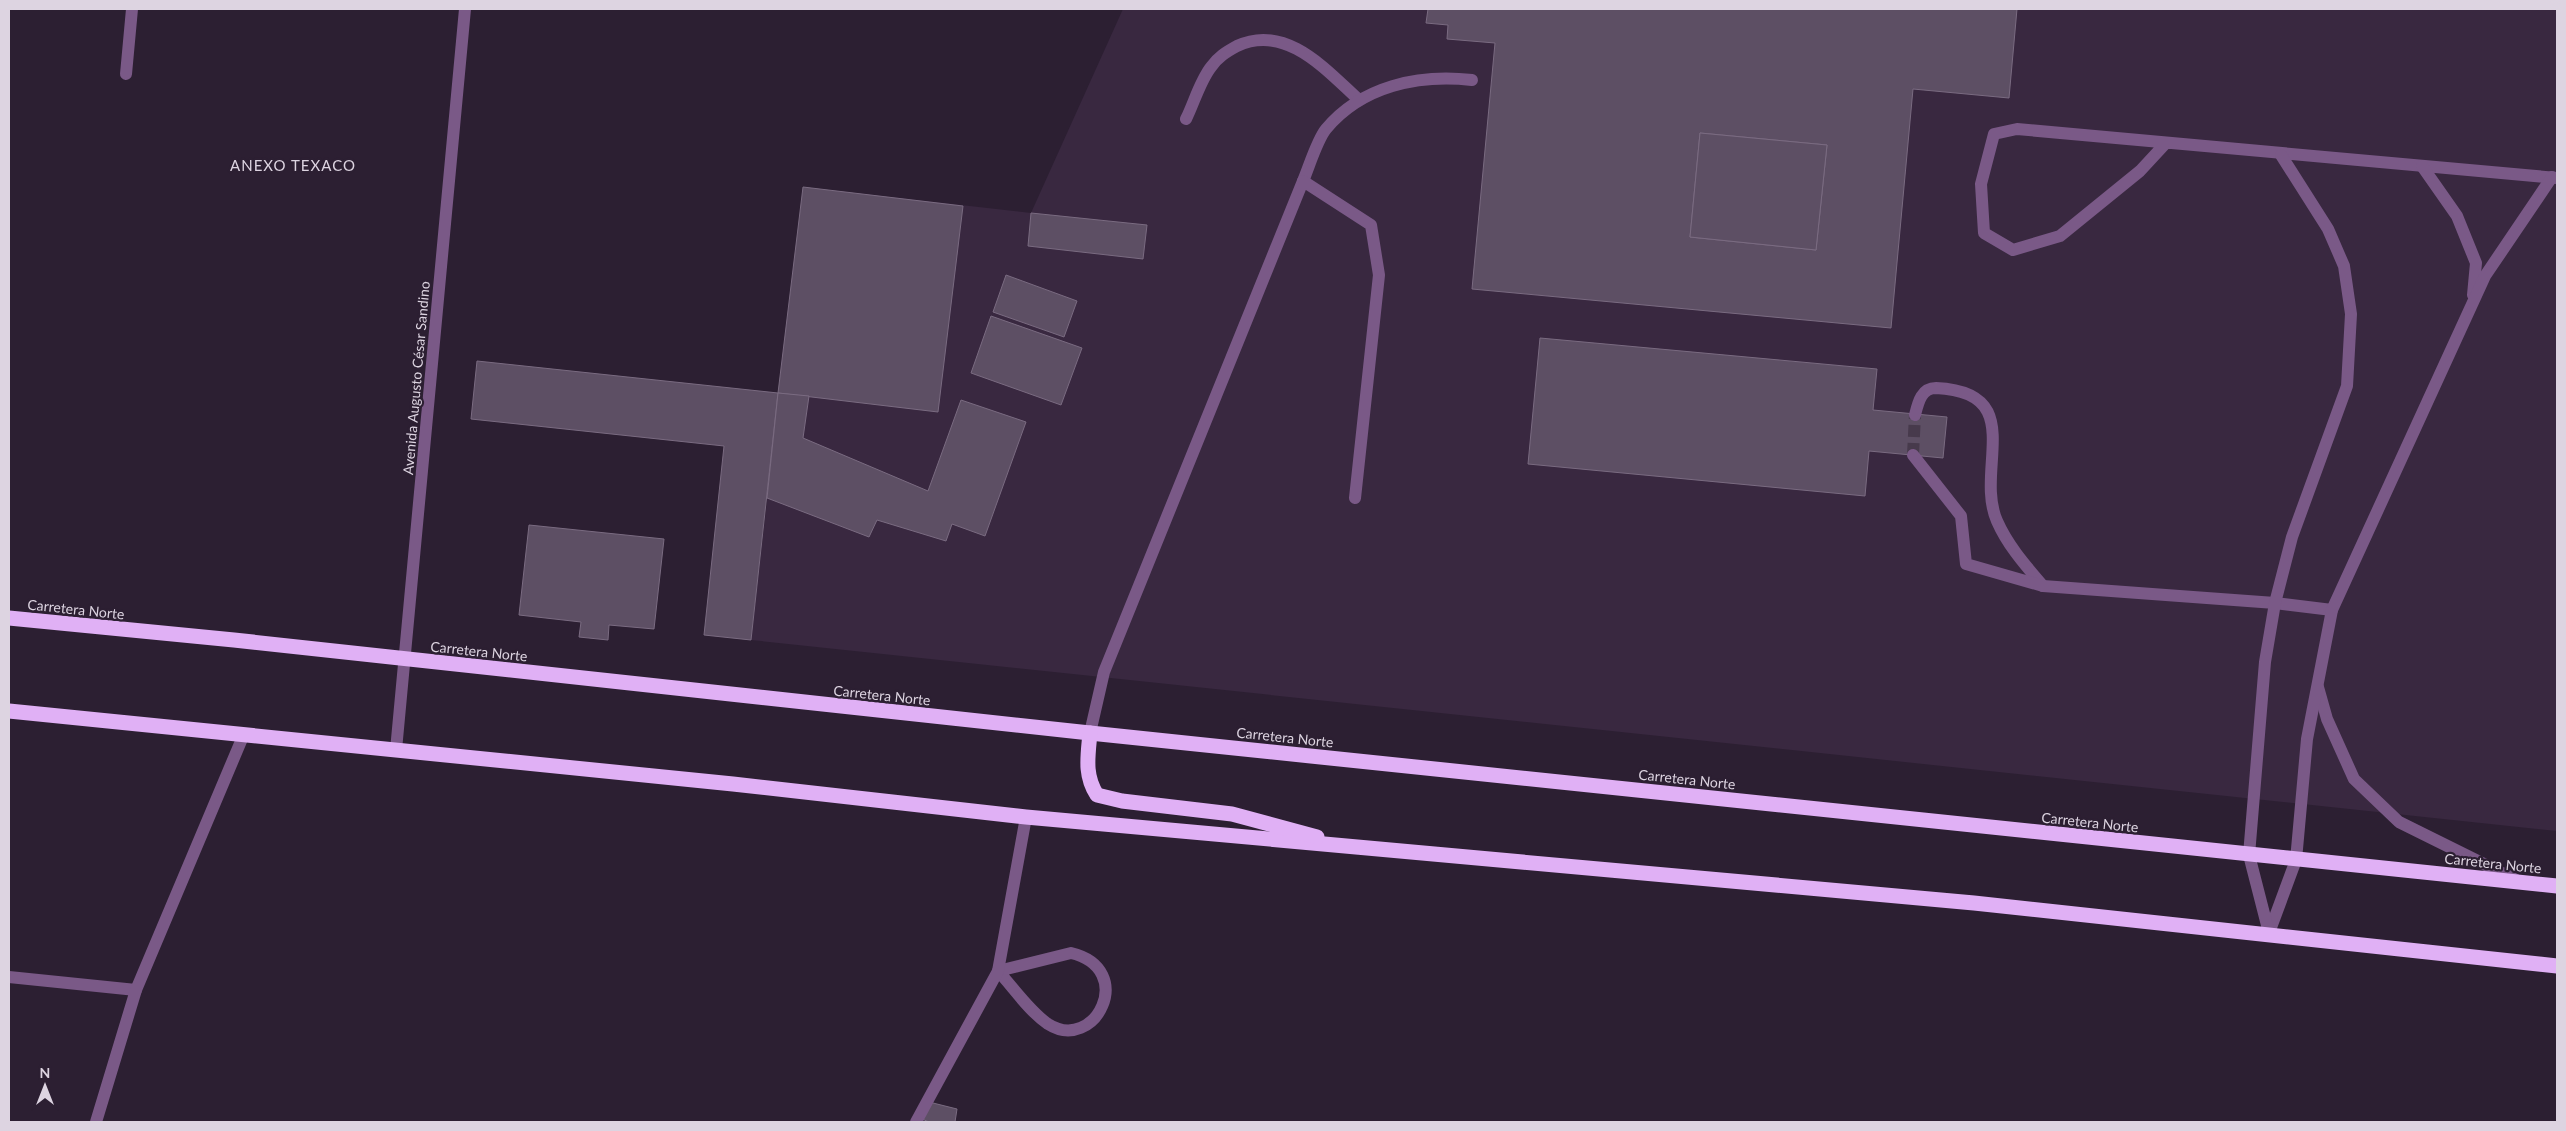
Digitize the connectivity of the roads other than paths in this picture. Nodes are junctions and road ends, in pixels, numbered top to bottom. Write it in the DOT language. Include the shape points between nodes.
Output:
graph roads {
  1 [pos="132,9"];
  2 [pos="465,9"];
  3 [pos="126,74"];
  4 [pos="1472,80"];
  5 [pos="1358,100"];
  6 [pos="1186,119"];
  7 [pos="2165,144"];
  8 [pos="2281,154"];
  9 [pos="2422,166"];
  10 [pos="2555,177"];
  11 [pos="1303,181"];
  12 [pos="2472,305"];
  13 [pos="1914,415"];
  14 [pos="1913,455"];
  15 [pos="1355,498"];
  16 [pos="2043,586"];
  17 [pos="2274,603"];
  18 [pos="2332,610"];
  19 [pos="9,618"];
  20 [pos="405,660"];
  21 [pos="2318,685"];
  22 [pos="9,711"];
  23 [pos="1090,733"];
  24 [pos="244,734"];
  25 [pos="396,750"];
  26 [pos="1026,817"];
  27 [pos="1347,846"];
  28 [pos="2249,855"];
  29 [pos="2296,860"];
  30 [pos="2518,881"];
  31 [pos="2557,886"];
  32 [pos="2269,933"];
  33 [pos="2557,966"];
  34 [pos="998,971"];
  35 [pos="9,977"];
  36 [pos="136,990"];
  37 [pos="96,1122"];
  38 [pos="916,1122"];
  1 -- 3 [label="street"];
  2 -- 20 [label="street, Avenida Augusto César Sandino"];
  4 -- 5 [label="street" via="1444,77 1406,81"];
  5 -- 6 [label="street" via="1318,63 1295,48 1277,41 1259,40 1223,53 1209,68"];
  5 -- 11 [label="street" via="1325,130"];
  7 -- 7 [label="street" via="2017,129 1994,134 1981,184 1984,233 2013,250 2060,236 2140,171"];
  7 -- 8 [label="street"];
  8 -- 9 [label="street"];
  8 -- 17 [label="street" via="2328,229 2344,266 2350,314 2347,386 2292,537"];
  9 -- 10 [label="street"];
  9 -- 12 [label="street" via="2457,216 2476,263"];
  10 -- 12 [label="street" via="2485,276"];
  11 -- 15 [label="street" via="1371,226 1380,276"];
  11 -- 23 [label="street" via="1104,672"];
  12 -- 18 [label="street"];
  13 -- 16 [label="street" via="1920,396 1931,388 1974,396 1984,405 1991,417 1991,494 1996,520 2014,552"];
  14 -- 16 [label="street" via="1961,516 1966,564"];
  16 -- 17 [label="street"];
  17 -- 18 [label="street"];
  17 -- 28 [label="street" via="2265,662"];
  18 -- 21 [label="street"];
  19 -- 20 [label="highway, Carretera Norte"];
  20 -- 23 [label="highway, Carretera Norte"];
  20 -- 25 [label="street, Avenida Augusto César Sandino"];
  21 -- 29 [label="street" via="2307,739"];
  21 -- 30 [label="street" via="2328,719 2354,779 2398,822"];
  22 -- 24 [label="highway"];
  23 -- 27 [label="highway" via="1087,769 1090,784 1097,795 1232,814"];
  23 -- 28 [label="highway, Carretera Norte"];
  24 -- 25 [label="highway"];
  24 -- 36 [label="street"];
  25 -- 26 [label="highway"];
  26 -- 27 [label="highway"];
  26 -- 34 [label="street"];
  27 -- 32 [label="highway"];
  28 -- 29 [label="highway, Carretera Norte"];
  28 -- 32 [label="street"];
  29 -- 30 [label="highway, Carretera Norte"];
  29 -- 32 [label="street"];
  30 -- 31 [label="highway, Carretera Norte"];
  32 -- 33 [label="highway"];
  34 -- 34 [label="street" via="1059,955 1082,956 1100,970 1105,980 1104,1003 1087,1024 1070,1030 1059,1028 1040,1017"];
  34 -- 38 [label="street"];
  35 -- 36 [label="street"];
  36 -- 37 [label="street"];
}
